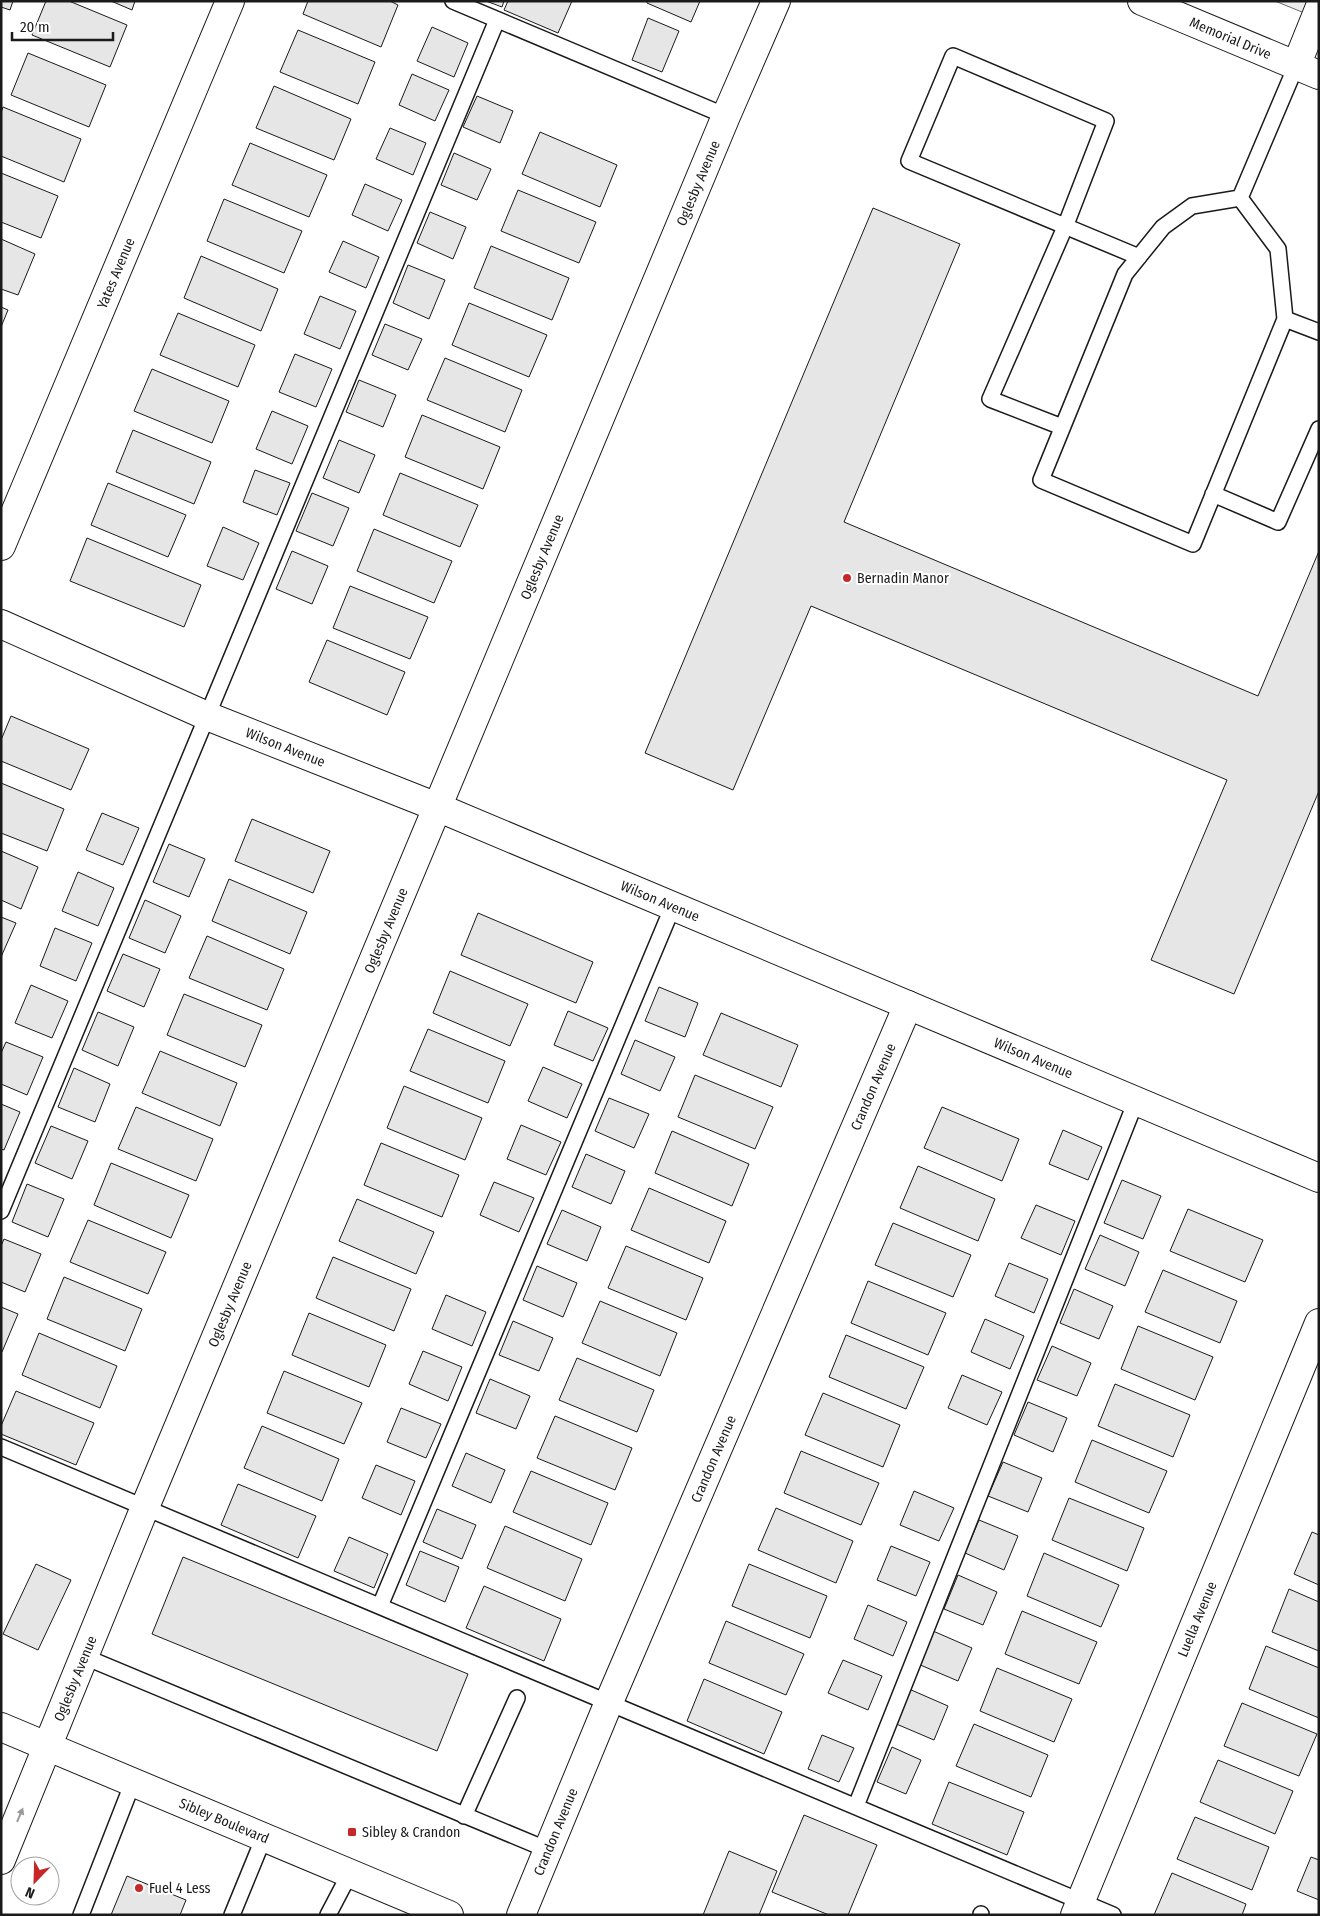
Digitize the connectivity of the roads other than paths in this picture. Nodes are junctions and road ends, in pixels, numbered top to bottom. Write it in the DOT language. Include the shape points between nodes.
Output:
graph roads {
  1 [pos="230,1"];
  2 [pos="452,1"];
  3 [pos="776,1"];
  4 [pos="1142,1"];
  5 [pos="1319,9"];
  6 [pos="497,20"];
  7 [pos="1307,70"];
  8 [pos="726,116"];
  9 [pos="1240,198"];
  10 [pos="1066,226"];
  11 [pos="1139,257"];
  12 [pos="1285,319"];
  13 [pos="1319,332"];
  14 [pos="1062,427"];
  15 [pos="1319,429"];
  16 [pos="1213,494"];
  17 [pos="1,546"];
  18 [pos="1,624"];
  19 [pos="207,716"];
  20 [pos="438,806"];
  21 [pos="673,906"];
  22 [pos="908,1005"];
  23 [pos="1136,1101"];
  24 [pos="1319,1178"];
  25 [pos="1,1211"];
  26 [pos="1319,1323"];
  27 [pos="1,1447"];
  28 [pos="146,1507"];
  29 [pos="380,1606"];
  30 [pos="85,1657"];
  31 [pos="517,1698"];
  32 [pos="609,1702"];
  33 [pos="1,1727"];
  34 [pos="49,1746"];
  35 [pos="133,1782"];
  36 [pos="856,1806"];
  37 [pos="464,1816"];
  38 [pos="264,1837"];
  39 [pos="3,1849"];
  40 [pos="548,1850"];
  41 [pos="350,1873"];
  42 [pos="1078,1908"];
  43 [pos="81,1915"];
  44 [pos="232,1915"];
  45 [pos="328,1915"];
  46 [pos="449,1915"];
  47 [pos="521,1915"];
  48 [pos="1113,1915"];
  1 -- 17 [label="street, Yates Avenue"];
  2 -- 6 [label="lane"];
  3 -- 8 [label="street, Oglesby Avenue"];
  4 -- 7 [label="street, Memorial Drive"];
  5 -- 7 [label="street"];
  6 -- 8 [label="lane"];
  6 -- 19 [label="lane"];
  7 -- 9 [label="lane"];
  8 -- 20 [label="street, Oglesby Avenue"];
  9 -- 11 [label="lane" via="1192,206 1163,227"];
  9 -- 12 [label="lane" via="1278,249"];
  10 -- 10 [label="lane" via="909,161 953,56 1106,121"];
  10 -- 11 [label="lane"];
  10 -- 14 [label="lane" via="990,399"];
  11 -- 14 [label="lane" via="1125,274"];
  12 -- 13 [label="lane"];
  12 -- 16 [label="lane"];
  14 -- 16 [label="lane" via="1040,480 1193,544"];
  15 -- 16 [label="lane" via="1278,522"];
  18 -- 19 [label="street, Wilson Avenue"];
  19 -- 20 [label="street, Wilson Avenue"];
  19 -- 25 [label="lane"];
  20 -- 21 [label="street, Wilson Avenue"];
  20 -- 28 [label="street, Oglesby Avenue"];
  21 -- 22 [label="street, Wilson Avenue"];
  21 -- 29 [label="lane"];
  22 -- 23 [label="street, Wilson Avenue"];
  22 -- 32 [label="street, Crandon Avenue"];
  23 -- 24 [label="street, Wilson Avenue"];
  23 -- 36 [label="lane"];
  26 -- 42 [label="street, Luella Avenue"];
  27 -- 28 [label="lane"];
  28 -- 29 [label="lane"];
  28 -- 30 [label="street, Oglesby Avenue"];
  29 -- 32 [label="lane"];
  30 -- 34 [label="street, Oglesby Avenue"];
  30 -- 37 [label="lane"];
  31 -- 37 [label="lane"];
  32 -- 36 [label="lane"];
  32 -- 40 [label="street, Crandon Avenue"];
  33 -- 34 [label="street, Sibley Boulevard"];
  34 -- 35 [label="street, Sibley Boulevard"];
  39 -- 34 [label="street, Oglesby Avenue, one-way"];
  35 -- 38 [label="street, Sibley Boulevard"];
  35 -- 43 [label="lane"];
  36 -- 42 [label="lane"];
  37 -- 40 [label="lane"];
  38 -- 41 [label="street, Sibley Boulevard"];
  38 -- 44 [label="lane"];
  40 -- 47 [label="street, Crandon Avenue"];
  41 -- 45 [label="lane"];
  41 -- 46 [label="street, Sibley Boulevard"];
  42 -- 48 [label="lane"];
}
